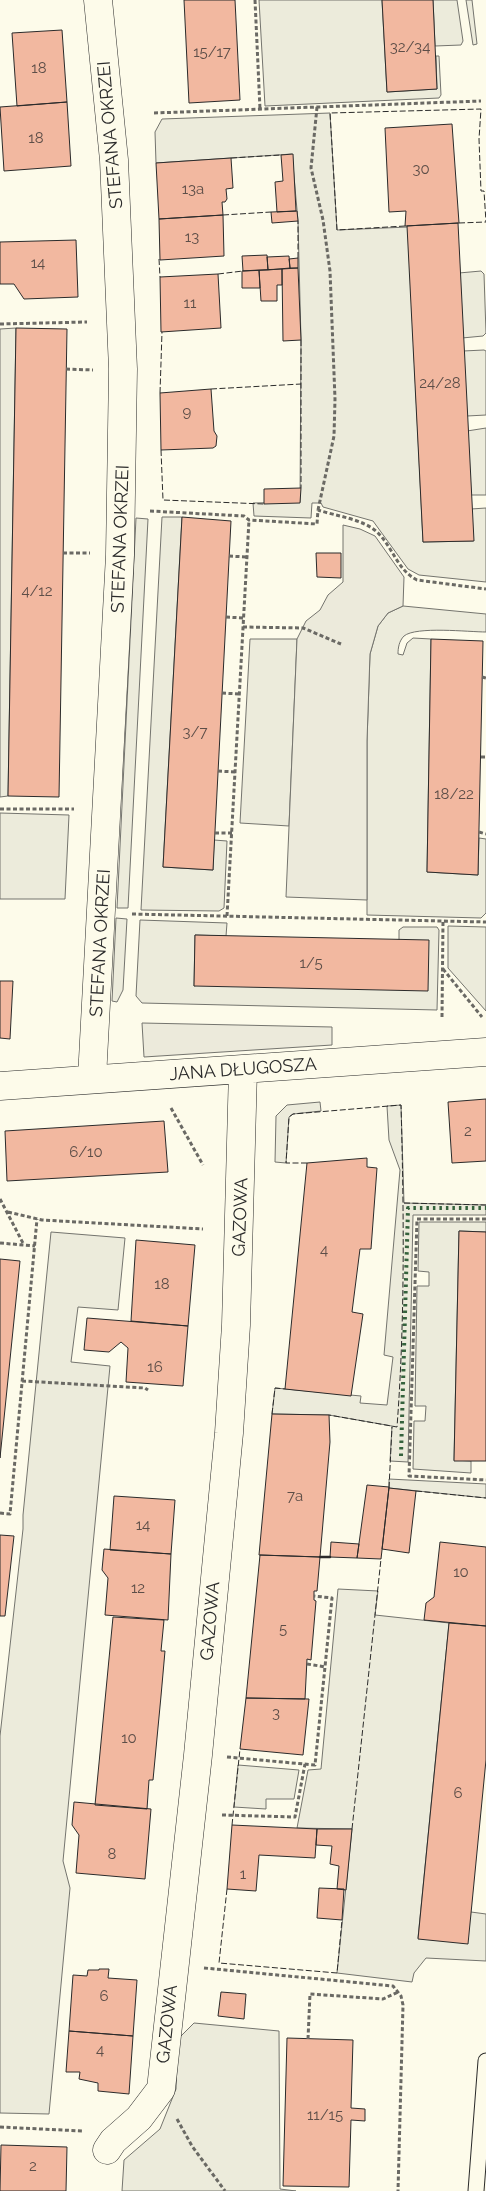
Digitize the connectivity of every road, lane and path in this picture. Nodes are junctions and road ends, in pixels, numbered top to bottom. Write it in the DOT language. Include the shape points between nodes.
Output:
graph roads {
  1 [pos="98,0"];
  2 [pos="254,0"];
  3 [pos="481,101"];
  4 [pos="317,107"];
  5 [pos="260,110"];
  6 [pos="154,113"];
  7 [pos="87,322"];
  8 [pos="0,324"];
  9 [pos="122,509"];
  10 [pos="318,510"];
  11 [pos="249,520"];
  12 [pos="229,556"];
  13 [pos="246,557"];
  14 [pos="486,589"];
  15 [pos="226,617"];
  16 [pos="243,618"];
  17 [pos="243,627"];
  18 [pos="341,644"];
  19 [pos="222,693"];
  20 [pos="239,694"];
  21 [pos="480,757"];
  22 [pos="486,757"];
  23 [pos="218,771"];
  24 [pos="235,772"];
  25 [pos="0,809"];
  26 [pos="74,809"];
  27 [pos="479,832"];
  28 [pos="215,833"];
  29 [pos="232,833"];
  30 [pos="486,834"];
  31 [pos="132,914"];
  32 [pos="227,916"];
  33 [pos="443,921"];
  34 [pos="486,922"];
  35 [pos="442,968"];
  36 [pos="442,1017"];
  37 [pos="482,1017"];
  38 [pos="486,1052"];
  39 [pos="243,1070"];
  40 [pos="92,1078"];
  41 [pos="0,1086"];
  42 [pos="171,1108"];
  43 [pos="203,1165"];
  44 [pos="0,1199"];
  45 [pos="8,1212"];
  46 [pos="37,1219"];
  47 [pos="486,1219"];
  48 [pos="203,1229"];
  49 [pos="0,1243"];
  50 [pos="24,1245"];
  51 [pos="35,1246"];
  52 [pos="22,1381"];
  53 [pos="148,1390"];
  54 [pos="486,1480"];
  55 [pos="0,1513"];
  56 [pos="314,1596"];
  57 [pos="307,1664"];
  58 [pos="326,1667"];
  59 [pos="227,1757"];
  60 [pos="305,1764"];
  61 [pos="222,1815"];
  62 [pos="174,1966"];
  63 [pos="398,1992"];
  64 [pos="308,2039"];
  65 [pos="486,2061"];
  66 [pos="161,2089"];
  67 [pos="0,2127"];
  68 [pos="110,2146"];
  69 [pos="225,2191"];
  70 [pos="398,2191"];
  71 [pos="476,2191"];
  1 -- 9 [label="street, STEFANA OKRZEI" via="114,160 124,369"];
  2 -- 5 [label="path"];
  3 -- 4 [label="path"];
  4 -- 5 [label="path"];
  4 -- 10 [label="path" via="311,168 330,271 335,399 334,436"];
  5 -- 6 [label="path"];
  7 -- 8 [label="path"];
  9 -- 11 [label="path" via="244,516"];
  9 -- 40 [label="street, STEFANA OKRZEI"];
  10 -- 11 [label="path" via="316,524"];
  10 -- 14 [label="path" via="376,531 400,566 417,580"];
  11 -- 13 [label="path"];
  12 -- 13 [label="path"];
  13 -- 16 [label="path"];
  15 -- 16 [label="path"];
  16 -- 17 [label="path"];
  17 -- 18 [label="path" via="302,628"];
  17 -- 20 [label="path"];
  19 -- 20 [label="path"];
  20 -- 24 [label="path"];
  21 -- 22 [label="path"];
  23 -- 24 [label="path"];
  24 -- 29 [label="path"];
  25 -- 26 [label="path"];
  27 -- 30 [label="path"];
  28 -- 29 [label="path"];
  29 -- 32 [label="path"];
  31 -- 32 [label="path"];
  32 -- 33 [label="path"];
  33 -- 34 [label="path"];
  33 -- 35 [label="path"];
  35 -- 36 [label="path"];
  35 -- 37 [label="path"];
  38 -- 39 [label="street, JANA DŁUGOSZA"];
  39 -- 40 [label="street, JANA DŁUGOSZA"];
  39 -- 62 [label="street, GAZOWA" via="236,1325 229,1433"];
  40 -- 41 [label="street, JANA DŁUGOSZA"];
  42 -- 43 [label="path"];
  44 -- 45 [label="path"];
  45 -- 46 [label="path"];
  45 -- 50 [label="path"];
  46 -- 48 [label="path"];
  46 -- 51 [label="path"];
  47 -- 54 [label="path" via="417,1219 410,1476"];
  49 -- 50 [label="path"];
  50 -- 51 [label="path"];
  51 -- 52 [label="path"];
  52 -- 53 [label="path" via="116,1385"];
  52 -- 55 [label="path" via="10,1514"];
  56 -- 58 [label="path" via="332,1598"];
  57 -- 58 [label="path"];
  58 -- 60 [label="path" via="315,1765"];
  59 -- 60 [label="path"];
  60 -- 61 [label="path" via="295,1816"];
  62 -- 63 [label="path" via="393,1986"];
  62 -- 66 [label="street, GAZOWA"];
  63 -- 64 [label="path" via="383,1999 310,1994"];
  63 -- 70 [label="path" via="403,2006"];
  65 -- 71 [label="lane"];
  66 -- 68 [label="street, GAZOWA" via="139,2118"];
  66 -- 69 [label="path" via="192,2146"];
  67 -- 68 [label="path" via="72,2129"];
}
